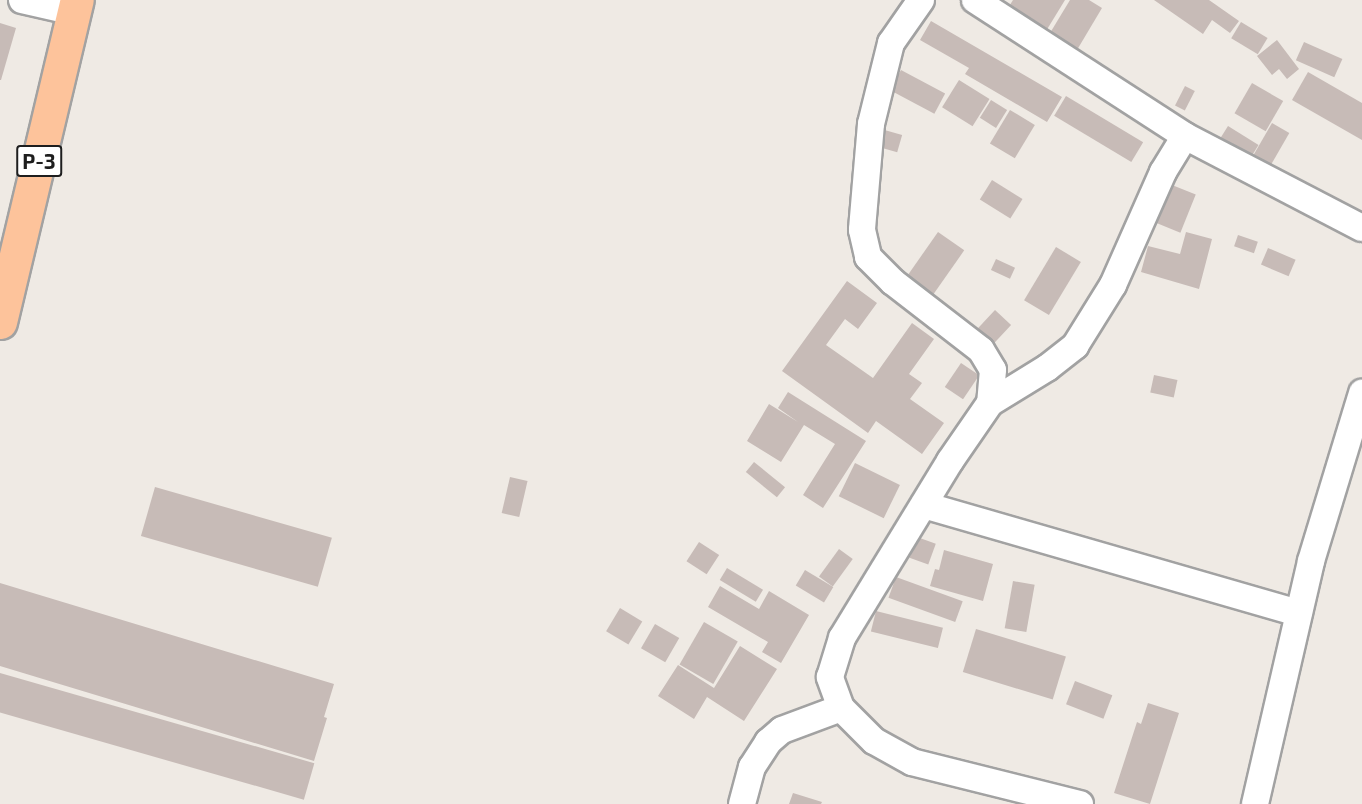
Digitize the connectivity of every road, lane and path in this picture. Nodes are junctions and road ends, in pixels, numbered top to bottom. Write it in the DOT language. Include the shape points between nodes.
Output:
graph roads {
  1 [pos="22,0"];
  2 [pos="921,0"];
  3 [pos="975,0"];
  4 [pos="76,6"];
  5 [pos="1185,136"];
  6 [pos="1362,228"];
  7 [pos="9,251"];
  8 [pos="0,322"];
  9 [pos="1362,393"];
  10 [pos="990,403"];
  11 [pos="924,505"];
  12 [pos="1299,613"];
  13 [pos="842,708"];
  14 [pos="742,804"];
  15 [pos="1080,804"];
  16 [pos="1255,804"];
  1 -- 4 [label="street"];
  2 -- 10 [label="street" via="891,43 871,124 862,230 868,257 893,282 981,350 993,370"];
  3 -- 5 [label="street"];
  4 -- 7 [label="main road, P-3"];
  5 -- 6 [label="street"];
  5 -- 10 [label="street" via="1163,172 1113,285 1075,346 1047,369"];
  7 -- 8 [label="main road, P-3"];
  9 -- 12 [label="street"];
  10 -- 11 [label="street"];
  11 -- 12 [label="street"];
  11 -- 13 [label="street" via="843,638 830,677"];
  12 -- 16 [label="street"];
  13 -- 14 [label="street" via="782,730 768,742 752,767"];
  13 -- 15 [label="street" via="874,741 912,762"];
}
